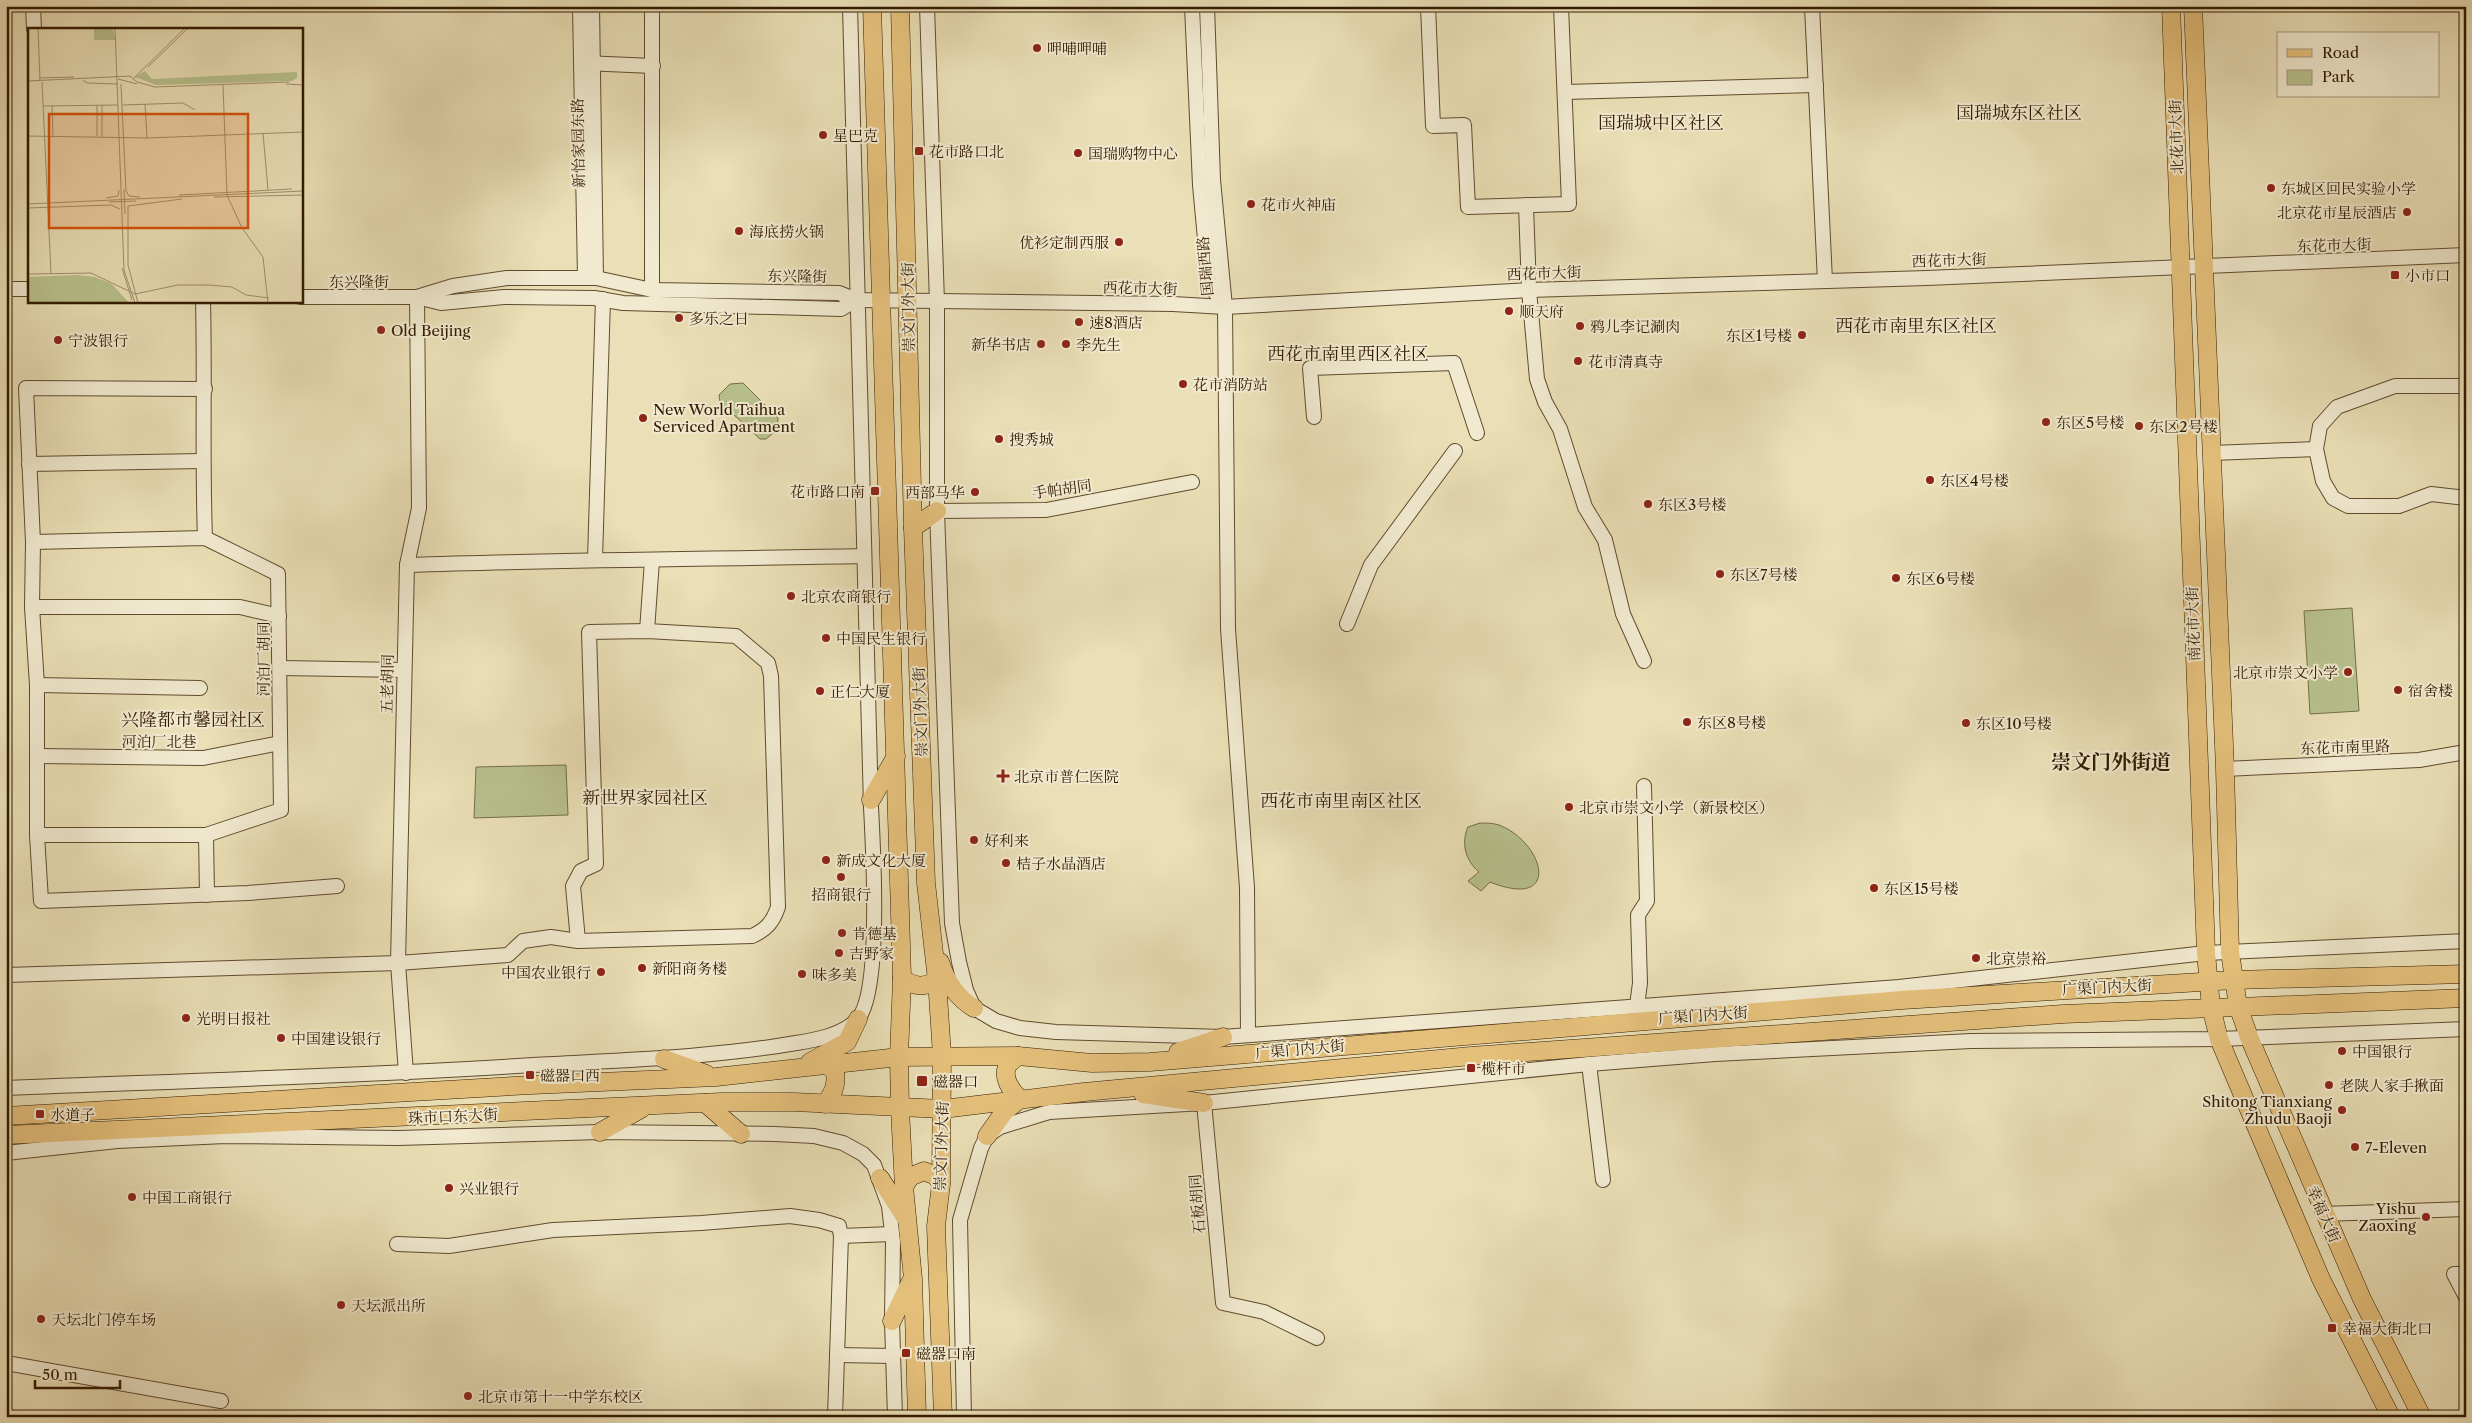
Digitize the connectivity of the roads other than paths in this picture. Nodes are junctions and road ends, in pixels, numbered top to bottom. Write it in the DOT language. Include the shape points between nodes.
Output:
graph roads {
  1 [pos="33,6"];
  2 [pos="580,6"];
  3 [pos="592,6"];
  4 [pos="652,6"];
  5 [pos="850,6"];
  6 [pos="872,6"];
  7 [pos="900,6"];
  8 [pos="927,6"];
  9 [pos="1192,6"];
  10 [pos="1207,6"];
  11 [pos="1428,6"];
  12 [pos="1561,6"];
  13 [pos="1812,6"];
  14 [pos="2171,6"];
  15 [pos="2193,6"];
  16 [pos="34,28"];
  17 [pos="587,63"];
  18 [pos="653,66"];
  19 [pos="1816,85"];
  20 [pos="1565,92"];
  21 [pos="1526,205"];
  22 [pos="2466,256"];
  23 [pos="2181,267"];
  24 [pos="2203,267"];
  25 [pos="590,278"];
  26 [pos="1825,280"];
  27 [pos="6,289"];
  28 [pos="28,289"];
  29 [pos="652,290"];
  30 [pos="1529,290"];
  31 [pos="302,297"];
  32 [pos="417,297"];
  33 [pos="603,300"];
  34 [pos="856,300"];
  35 [pos="882,301"];
  36 [pos="908,301"];
  37 [pos="203,302"];
  38 [pos="937,302"];
  39 [pos="1225,307"];
  40 [pos="2466,386"];
  41 [pos="205,388"];
  42 [pos="1314,417"];
  43 [pos="1477,433"];
  44 [pos="2316,449"];
  45 [pos="1456,451"];
  46 [pos="2212,453"];
  47 [pos="202,461"];
  48 [pos="29,464"];
  49 [pos="1192,482"];
  50 [pos="2466,498"];
  51 [pos="937,511"];
  52 [pos="913,528"];
  53 [pos="205,538"];
  54 [pos="33,542"];
  55 [pos="864,556"];
  56 [pos="595,559"];
  57 [pos="652,560"];
  58 [pos="408,565"];
  59 [pos="32,607"];
  60 [pos="279,616"];
  61 [pos="1347,624"];
  62 [pos="648,631"];
  63 [pos="1644,661"];
  64 [pos="280,668"];
  65 [pos="404,670"];
  66 [pos="37,685"];
  67 [pos="200,688"];
  68 [pos="280,743"];
  69 [pos="2466,752"];
  70 [pos="896,755"];
  71 [pos="38,756"];
  72 [pos="2225,769"];
  73 [pos="1644,786"];
  74 [pos="871,800"];
  75 [pos="206,835"];
  76 [pos="37,836"];
  77 [pos="336,886"];
  78 [pos="207,894"];
  79 [pos="932,938"];
  80 [pos="578,941"];
  81 [pos="2466,941"];
  82 [pos="2230,952"];
  83 [pos="2206,953"];
  84 [pos="398,963"];
  85 [pos="2466,974"];
  86 [pos="6,975"];
  87 [pos="902,978"];
  88 [pos="937,980"];
  89 [pos="2234,980"];
  90 [pos="2208,982"];
  91 [pos="2466,998"];
  92 [pos="1637,1006"];
  93 [pos="2238,1006"];
  94 [pos="2211,1007"];
  95 [pos="974,1008"];
  96 [pos="858,1019"];
  97 [pos="2466,1029"];
  98 [pos="1248,1034"];
  99 [pos="2249,1037"];
  100 [pos="1223,1038"];
  101 [pos="2219,1039"];
  102 [pos="942,1055"];
  103 [pos="1018,1056"];
  104 [pos="899,1057"];
  105 [pos="664,1059"];
  106 [pos="1150,1062"];
  107 [pos="826,1064"];
  108 [pos="1589,1064"];
  109 [pos="800,1067"];
  110 [pos="406,1073"];
  111 [pos="716,1077"];
  112 [pos="6,1088"];
  113 [pos="1116,1090"];
  114 [pos="1020,1099"];
  115 [pos="705,1103"];
  116 [pos="1204,1103"];
  117 [pos="825,1104"];
  118 [pos="644,1107"];
  119 [pos="900,1109"];
  120 [pos="943,1110"];
  121 [pos="6,1116"];
  122 [pos="600,1132"];
  123 [pos="741,1134"];
  124 [pos="6,1135"];
  125 [pos="987,1136"];
  126 [pos="6,1153"];
  127 [pos="880,1178"];
  128 [pos="1603,1180"];
  129 [pos="941,1184"];
  130 [pos="904,1186"];
  131 [pos="2466,1209"];
  132 [pos="2324,1214"];
  133 [pos="908,1220"];
  134 [pos="892,1234"];
  135 [pos="841,1236"];
  136 [pos="397,1244"];
  137 [pos="2466,1274"];
  138 [pos="913,1279"];
  139 [pos="2466,1297"];
  140 [pos="892,1321"];
  141 [pos="1316,1338"];
  142 [pos="836,1355"];
  143 [pos="893,1356"];
  144 [pos="6,1363"];
  145 [pos="221,1401"];
  146 [pos="836,1417"];
  147 [pos="895,1417"];
  148 [pos="917,1417"];
  149 [pos="943,1417"];
  150 [pos="964,1417"];
  151 [pos="2391,1417"];
  152 [pos="2422,1417"];
  1 -- 16 [label="street"];
  2 -- 17 [label="street, 新怡家园东路"];
  3 -- 17 [label="street, 新怡家园东路"];
  4 -- 18 [label="street"];
  5 -- 34 [label="street"];
  6 -- 35 [label="main road, 崇文门外大街"];
  7 -- 36 [label="main road, 崇文门外大街"];
  8 -- 38 [label="street, 崇文门外大街"];
  9 -- 39 [label="street, 国瑞西路" via="1200,185 1209,282"];
  10 -- 39 [label="street, 国瑞西路" via="1213,180"];
  11 -- 21 [label="street" via="1433,126 1464,125 1468,207"];
  12 -- 20 [label="street"];
  13 -- 19 [label="street"];
  14 -- 23 [label="main road, 北花市大街"];
  15 -- 24 [label="main road, 北花市大街"];
  17 -- 18 [label="street"];
  17 -- 25 [label="street, 新怡家园东路"];
  18 -- 29 [label="street"];
  19 -- 20 [label="street"];
  19 -- 26 [label="street"];
  20 -- 21 [label="street" via="1569,204"];
  21 -- 30 [label="street"];
  22 -- 24 [label="street, 东花市大街"];
  23 -- 24 [label="street, 东花市大街"];
  23 -- 26 [label="street, 西花市大街"];
  23 -- 83 [label="main road, 南花市大街"];
  24 -- 46 [label="main road, 南花市大街"];
  25 -- 29 [label="street, 东兴隆街"];
  25 -- 32 [label="street, 东兴隆街" via="507,278 453,286"];
  26 -- 30 [label="street, 西花市大街"];
  27 -- 28 [label="street"];
  29 -- 34 [label="street, 东兴隆街" via="840,293"];
  30 -- 39 [label="street, 西花市大街"];
  30 -- 63 [label="street" via="1537,379 1544,402 1560,429 1586,507 1605,540 1623,614"];
  31 -- 32 [label="street, 东兴隆街"];
  32 -- 33 [label="street, 东兴隆街" via="441,303 504,297"];
  32 -- 58 [label="street, 五老胡同" via="419,508"];
  33 -- 34 [label="street, 东兴隆街" via="841,309"];
  33 -- 56 [label="street"];
  34 -- 35 [label="street, 西花市大街"];
  34 -- 55 [label="street"];
  35 -- 36 [label="street, 西花市大街"];
  35 -- 70 [label="main road, 崇文门外大街"];
  36 -- 38 [label="street, 西花市大街"];
  36 -- 52 [label="main road, 崇文门外大街"];
  37 -- 41 [label="street"];
  38 -- 39 [label="street, 西花市大街"];
  38 -- 51 [label="street, 崇文门外大街"];
  39 -- 98 [label="street" via="1228,628 1247,888"];
  40 -- 44 [label="street" via="2395,386 2337,407 2320,426"];
  41 -- 47 [label="street"];
  41 -- 48 [label="street" via="26,388"];
  42 -- 43 [label="street" via="1310,368 1454,363"];
  44 -- 46 [label="street"];
  44 -- 50 [label="street" via="2323,481 2333,498 2348,506 2399,506 2431,494"];
  45 -- 61 [label="street" via="1371,566"];
  46 -- 72 [label="main road, 南花市大街"];
  47 -- 48 [label="street"];
  47 -- 53 [label="street"];
  48 -- 54 [label="street"];
  49 -- 51 [label="street, 手帕胡同" via="1046,510"];
  51 -- 52 [label="main road"];
  51 -- 95 [label="street, 崇文门外大街" via="952,923 966,990"];
  52 -- 79 [label="main road, 崇文门外大街" via="926,883"];
  53 -- 54 [label="street, 河泊厂胡同"];
  53 -- 60 [label="street, 河泊厂胡同" via="278,574"];
  54 -- 59 [label="street"];
  55 -- 57 [label="street"];
  55 -- 74 [label="street"];
  56 -- 57 [label="street"];
  56 -- 58 [label="street"];
  57 -- 62 [label="street"];
  58 -- 65 [label="street, 五老胡同"];
  59 -- 60 [label="street" via="240,607"];
  59 -- 66 [label="street"];
  60 -- 64 [label="street, 河泊厂胡同"];
  62 -- 80 [label="street" via="589,632 596,864 581,871 573,886"];
  62 -- 80 [label="street" via="736,636 768,663 778,907 764,931 752,936"];
  64 -- 65 [label="street"];
  64 -- 68 [label="street, 河泊厂胡同"];
  65 -- 84 [label="street, 五老胡同"];
  66 -- 67 [label="street"];
  66 -- 71 [label="street"];
  68 -- 71 [label="street, 河泊厂北巷" via="203,758"];
  68 -- 75 [label="street, 河泊厂胡同" via="281,810"];
  69 -- 72 [label="street, 东花市南里路" via="2419,760"];
  70 -- 74 [label="main road"];
  70 -- 87 [label="main road, 崇文门外大街"];
  71 -- 76 [label="street"];
  72 -- 82 [label="main road, 南花市大街"];
  73 -- 92 [label="street" via="1647,901 1638,915 1640,983"];
  74 -- 96 [label="street" via="874,873 871,980 867,1000"];
  75 -- 76 [label="street, 河泊厂胡同"];
  75 -- 78 [label="street"];
  76 -- 78 [label="street" via="41,901"];
  77 -- 78 [label="street"];
  79 -- 88 [label="main road, 崇文门外大街"];
  79 -- 95 [label="main road" via="942,970 954,990"];
  80 -- 84 [label="street" via="550,937 523,941 508,955"];
  81 -- 82 [label="street, 广渠门内大街"];
  82 -- 83 [label="street, 广渠门内大街"];
  82 -- 89 [label="main road, 南花市大街"];
  83 -- 90 [label="main road, 南花市大街"];
  83 -- 92 [label="street, 广渠门内大街" via="1899,987"];
  84 -- 86 [label="street"];
  84 -- 110 [label="street, 五老胡同"];
  85 -- 89 [label="main road, 广渠门内大街"];
  87 -- 88 [label="main road" via="910,984 922,986"];
  87 -- 104 [label="main road, 崇文门外大街"];
  88 -- 102 [label="main road, 崇文门外大街"];
  89 -- 90 [label="main road, 广渠门内大街"];
  89 -- 93 [label="main road, 南花市大街"];
  90 -- 94 [label="main road, 南花市大街"];
  90 -- 106 [label="main road, 广渠门内大街" via="1873,1002"];
  91 -- 93 [label="main road, 广渠门内大街"];
  92 -- 98 [label="street, 广渠门内大街"];
  93 -- 94 [label="main road, 广渠门内大街"];
  93 -- 99 [label="main road, 幸福大街"];
  94 -- 101 [label="main road, 幸福大街"];
  94 -- 113 [label="main road, 广渠门内大街" via="2063,1014 1471,1056"];
  95 -- 100 [label="street, 广渠门内大街" via="996,1021 1020,1028"];
  96 -- 105 [label="street" via="832,1035 796,1043"];
  96 -- 109 [label="main road" via="847,1042"];
  97 -- 99 [label="street"];
  98 -- 100 [label="street, 广渠门内大街"];
  99 -- 101 [label="street"];
  99 -- 132 [label="main road, 幸福大街"];
  100 -- 106 [label="main road"];
  101 -- 108 [label="street" via="1972,1040"];
  101 -- 151 [label="main road, 幸福大街" via="2321,1279"];
  102 -- 103 [label="main road, 广渠门内大街"];
  102 -- 104 [label="main road, 广渠门内大街"];
  102 -- 120 [label="main road, 崇文门外大街"];
  103 -- 106 [label="main road, 广渠门内大街" via="1075,1063"];
  103 -- 114 [label="main road" via="1008,1065 1006,1072 1011,1091"];
  104 -- 107 [label="main road, 珠市口东大街"];
  104 -- 119 [label="main road, 崇文门外大街"];
  105 -- 110 [label="street"];
  105 -- 111 [label="main road"];
  107 -- 109 [label="main road, 珠市口东大街"];
  107 -- 117 [label="main road" via="835,1072 836,1083"];
  108 -- 116 [label="street"];
  108 -- 128 [label="street"];
  109 -- 111 [label="main road, 珠市口东大街"];
  110 -- 112 [label="street"];
  111 -- 121 [label="main road, 珠市口东大街"];
  113 -- 114 [label="main road, 广渠门内大街"];
  113 -- 116 [label="main road"];
  114 -- 120 [label="main road, 广渠门内大街"];
  114 -- 125 [label="main road" via="1004,1112"];
  115 -- 117 [label="main road, 珠市口东大街"];
  115 -- 118 [label="main road, 珠市口东大街"];
  115 -- 123 [label="main road"];
  116 -- 125 [label="street" via="1049,1112 1000,1128"];
  116 -- 141 [label="street, 石板胡同" via="1223,1302 1264,1312"];
  117 -- 119 [label="main road, 珠市口东大街"];
  118 -- 122 [label="main road"];
  118 -- 124 [label="main road, 珠市口东大街"];
  119 -- 120 [label="main road, 广渠门内大街"];
  119 -- 130 [label="main road, 崇文门外大街"];
  120 -- 129 [label="main road, 崇文门外大街"];
  122 -- 123 [label="street, 珠市口东大街"];
  122 -- 126 [label="street, 珠市口东大街" via="398,1138 225,1136 117,1141"];
  123 -- 127 [label="street, 珠市口东大街" via="814,1136 843,1143 863,1154 874,1165"];
  125 -- 150 [label="street" via="960,1220"];
  127 -- 133 [label="main road"];
  127 -- 134 [label="street, 珠市口东大街" via="889,1206"];
  129 -- 130 [label="main road" via="936,1176 924,1171 914,1174"];
  129 -- 149 [label="main road, 崇文门外大街" via="936,1226"];
  130 -- 133 [label="main road, 崇文门外大街"];
  131 -- 132 [label="street"];
  132 -- 152 [label="main road, 幸福大街" via="2362,1299"];
  133 -- 138 [label="main road, 崇文门外大街"];
  134 -- 135 [label="street"];
  134 -- 140 [label="street, 珠市口东大街"];
  135 -- 136 [label="street" via="839,1226 790,1216 552,1230 449,1246"];
  135 -- 142 [label="street"];
  137 -- 139 [label="street" via="2454,1274"];
  138 -- 140 [label="main road"];
  138 -- 148 [label="main road, 崇文门外大街"];
  140 -- 143 [label="street"];
  142 -- 143 [label="street"];
  142 -- 146 [label="street"];
  143 -- 147 [label="street"];
  144 -- 145 [label="street"];
}
